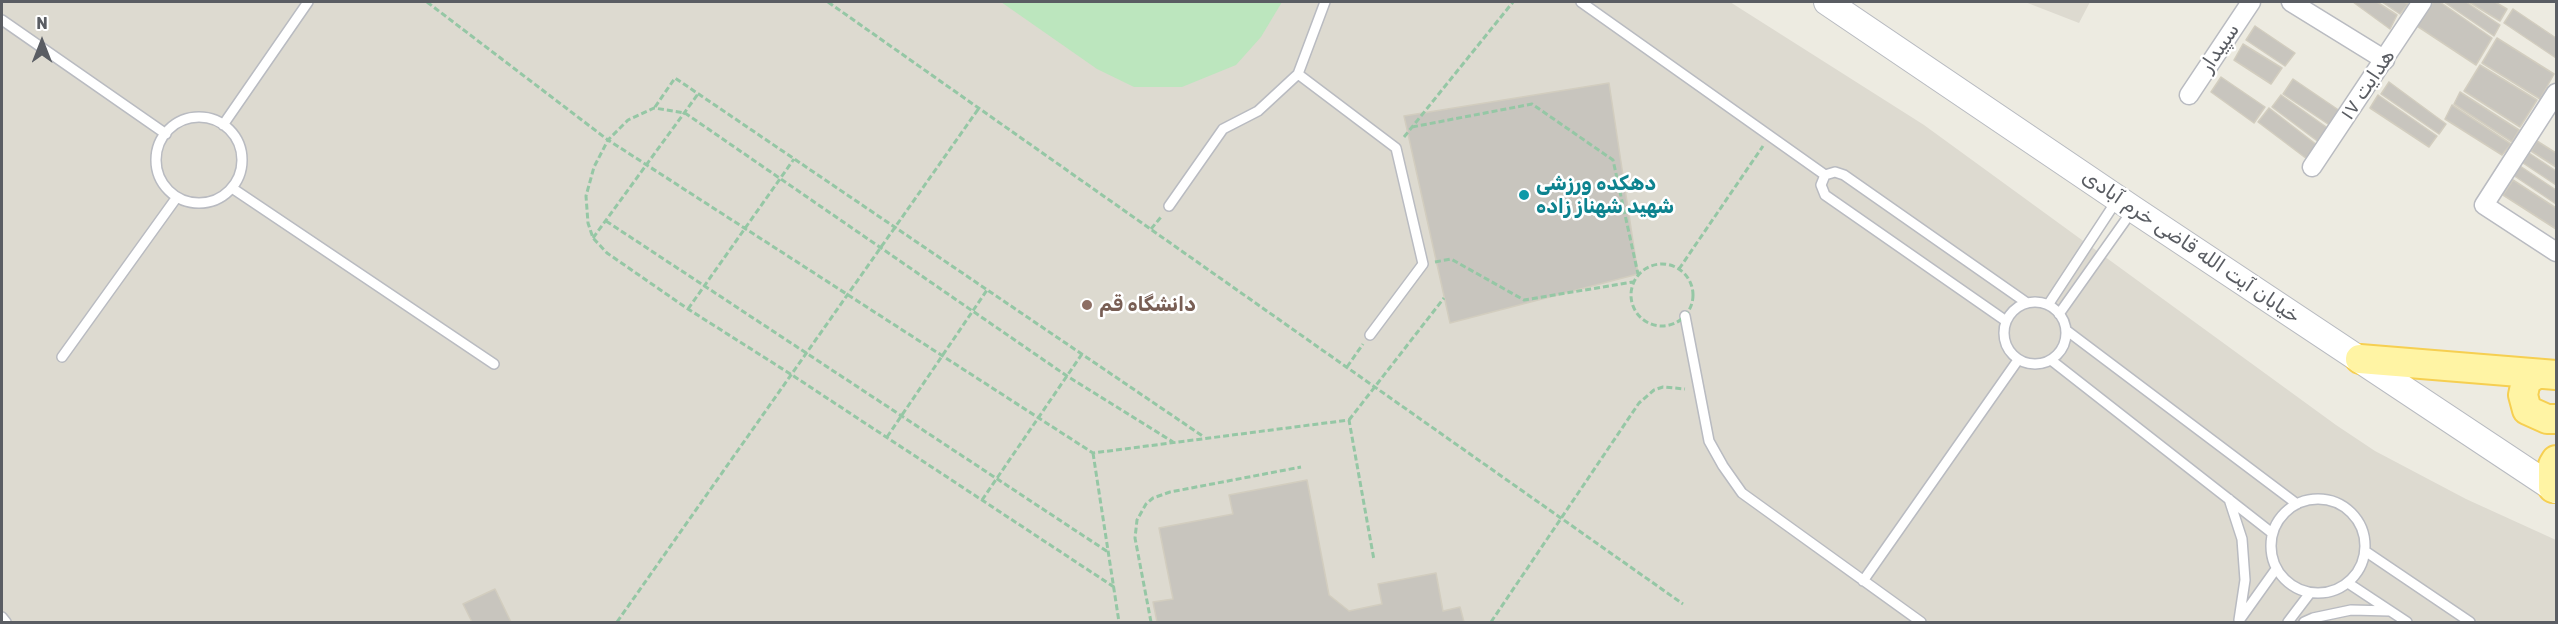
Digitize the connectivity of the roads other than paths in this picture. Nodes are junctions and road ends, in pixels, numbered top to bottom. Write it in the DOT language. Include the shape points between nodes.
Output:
graph roads {
  1 [pos="308,2"];
  2 [pos="1325,2"];
  3 [pos="1581,2"];
  4 [pos="1827,2"];
  5 [pos="2251,2"];
  6 [pos="2290,2"];
  7 [pos="2422,2"];
  8 [pos="2,20"];
  9 [pos="2385,60"];
  10 [pos="1298,74"];
  11 [pos="2556,93"];
  12 [pos="2189,95"];
  13 [pos="223,125"];
  14 [pos="166,134"];
  15 [pos="2312,167"];
  16 [pos="1825,175"];
  17 [pos="232,188"];
  18 [pos="177,197"];
  19 [pos="2126,204"];
  20 [pos="1169,206"];
  21 [pos="2556,252"];
  22 [pos="2027,303"];
  23 [pos="2048,305"];
  24 [pos="2060,314"];
  25 [pos="1685,316"];
  26 [pos="2006,321"];
  27 [pos="2066,330"];
  28 [pos="1370,335"];
  29 [pos="62,357"];
  30 [pos="2360,359"];
  31 [pos="2018,360"];
  32 [pos="2051,360"];
  33 [pos="494,364"];
  34 [pos="2547,375"];
  35 [pos="2556,419"];
  36 [pos="2555,479"];
  37 [pos="2229,499"];
  38 [pos="2296,504"];
  39 [pos="2272,533"];
  40 [pos="2365,551"];
  41 [pos="2276,569"];
  42 [pos="1863,581"];
  43 [pos="2348,583"];
  44 [pos="2310,593"];
  45 [pos="2390,611"];
  46 [pos="2,617"];
  47 [pos="2239,621"];
  48 [pos="6,622"];
  49 [pos="1921,622"];
  50 [pos="2288,622"];
  51 [pos="2304,622"];
  52 [pos="2408,622"];
  53 [pos="2470,622"];
  1 -- 13 [label="lane"];
  2 -- 10 [label="lane"];
  3 -- 16 [label="lane"];
  4 -- 19 [label="main road, خیابان آیت الله قاضی خرم آبادی"];
  5 -- 12 [label="street, سپیدار"];
  6 -- 9 [label="street"];
  7 -- 9 [label="street, هدایت ۱۷"];
  8 -- 14 [label="lane"];
  9 -- 15 [label="street, هدایت ۱۷"];
  10 -- 20 [label="lane" via="1258,111 1223,129"];
  10 -- 28 [label="lane" via="1396,148 1423,264"];
  11 -- 21 [label="street" via="2484,205"];
  13 -- 14 [label="lane" via="193,118 173,126"];
  13 -- 17 [label="lane" via="239,143 242,155 239,178"];
  14 -- 18 [label="lane" via="157,153 158,173"];
  16 -- 22 [label="lane" via="1835,172 1844,176"];
  16 -- 26 [label="lane" via="1821,185 1825,195"];
  17 -- 18 [label="lane" via="212,201 188,202"];
  17 -- 33 [label="lane"];
  18 -- 29 [label="lane"];
  19 -- 23 [label="lane"];
  19 -- 24 [label="lane"];
  19 -- 30 [label="main road, خیابان آیت الله قاضی خرم آبادی"];
  22 -- 23 [label="lane"];
  22 -- 26 [label="lane" via="2014,310"];
  23 -- 24 [label="lane"];
  24 -- 27 [label="lane"];
  25 -- 42 [label="lane" via="1709,441 1723,466 1742,494"];
  26 -- 31 [label="lane" via="2005,343"];
  27 -- 32 [label="lane" via="2063,347"];
  27 -- 38 [label="lane"];
  30 -- 34 [label="main road"];
  30 -- 36 [label="main road, خیابان آیت الله قاضی خرم آبادی"];
  31 -- 32 [label="lane" via="2034,365"];
  31 -- 42 [label="lane"];
  32 -- 37 [label="lane"];
  34 -- 35 [label="main road" via="2526,381 2523,395 2527,410"];
  37 -- 39 [label="lane"];
  37 -- 47 [label="lane" via="2242,539 2244,569"];
  38 -- 39 [label="lane" via="2282,516"];
  38 -- 40 [label="lane" via="2316,500 2336,503 2352,514 2363,531"];
  39 -- 41 [label="lane" via="2271,552"];
  40 -- 43 [label="lane" via="2360,569"];
  40 -- 53 [label="lane"];
  41 -- 44 [label="lane" via="2291,585"];
  41 -- 47 [label="lane"];
  42 -- 49 [label="lane"];
  43 -- 44 [label="lane" via="2330,592"];
  43 -- 45 [label="lane"];
  44 -- 50 [label="lane"];
  45 -- 51 [label="lane" via="2351,610"];
  45 -- 52 [label="lane"];
  46 -- 48 [label="lane"];
}
